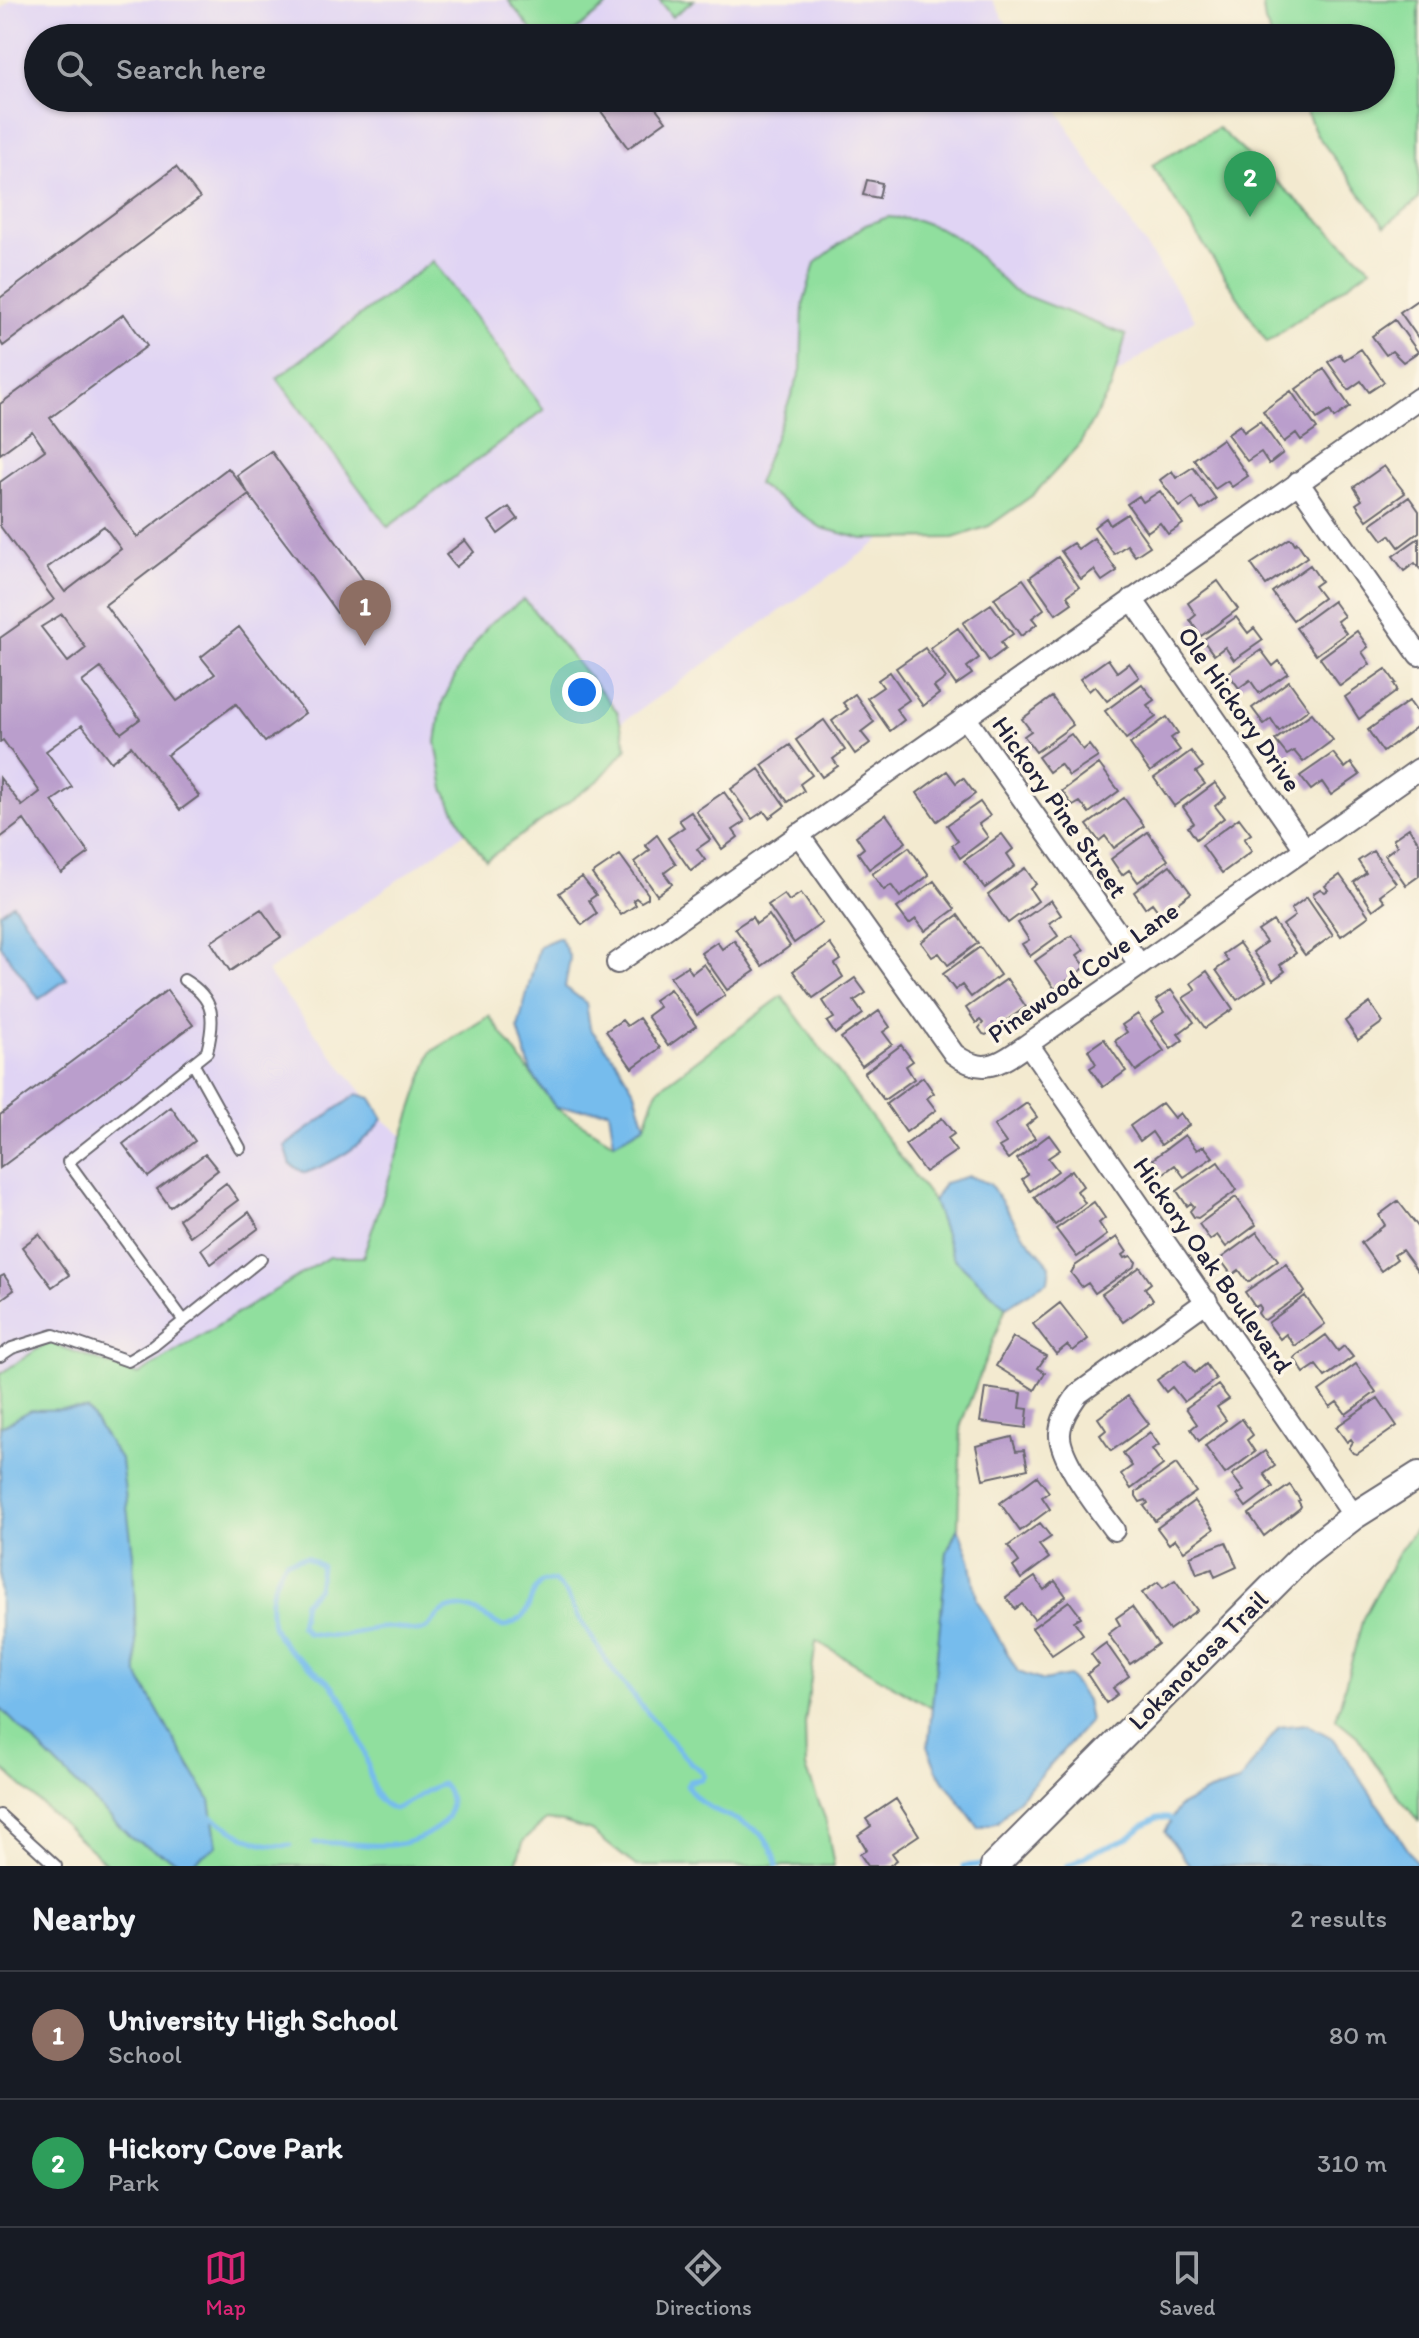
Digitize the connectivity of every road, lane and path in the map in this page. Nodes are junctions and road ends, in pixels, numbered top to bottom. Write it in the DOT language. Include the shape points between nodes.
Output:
graph roads {
  1 [pos="1419,398"];
  2 [pos="1298,482"];
  3 [pos="1132,599"];
  4 [pos="1419,655"];
  5 [pos="965,717"];
  6 [pos="1419,769"];
  7 [pos="798,834"];
  8 [pos="1305,849"];
  9 [pos="617,963"];
  10 [pos="1140,965"];
  11 [pos="184,980"];
  12 [pos="1028,1044"];
  13 [pos="194,1065"];
  14 [pos="240,1148"];
  15 [pos="261,1259"];
  16 [pos="1207,1301"];
  17 [pos="184,1321"];
  18 [pos="0,1356"];
  19 [pos="1419,1475"];
  20 [pos="1354,1516"];
  21 [pos="1114,1530"];
  22 [pos="0,1815"];
  23 [pos="56,1866"];
  24 [pos="994,1866"];
  1 -- 2 [label="street"];
  2 -- 3 [label="street"];
  2 -- 4 [label="street"];
  3 -- 5 [label="street"];
  3 -- 8 [label="street, Ole Hickory Drive"];
  5 -- 7 [label="street"];
  5 -- 10 [label="street, Hickory Pine Street"];
  6 -- 8 [label="street, Pinewood Cove Lane"];
  7 -- 9 [label="street"];
  7 -- 12 [label="street, Pinewood Cove Lane" via="954,1054 977,1067 991,1066"];
  8 -- 10 [label="street, Pinewood Cove Lane"];
  10 -- 12 [label="street, Pinewood Cove Lane"];
  11 -- 13 [label="lane" via="200,990 213,1028 207,1052"];
  12 -- 16 [label="street, Hickory Oak Boulevard"];
  13 -- 14 [label="lane"];
  13 -- 17 [label="lane" via="68,1162"];
  15 -- 17 [label="lane"];
  16 -- 20 [label="street, Hickory Oak Boulevard"];
  16 -- 21 [label="street" via="1078,1394 1064,1414 1059,1436 1069,1463"];
  17 -- 18 [label="lane" via="128,1361 54,1335"];
  19 -- 20 [label="street, Lokanotosa Trail"];
  20 -- 24 [label="street, Lokanotosa Trail" via="1304,1555"];
  22 -- 23 [label="lane"];
}
